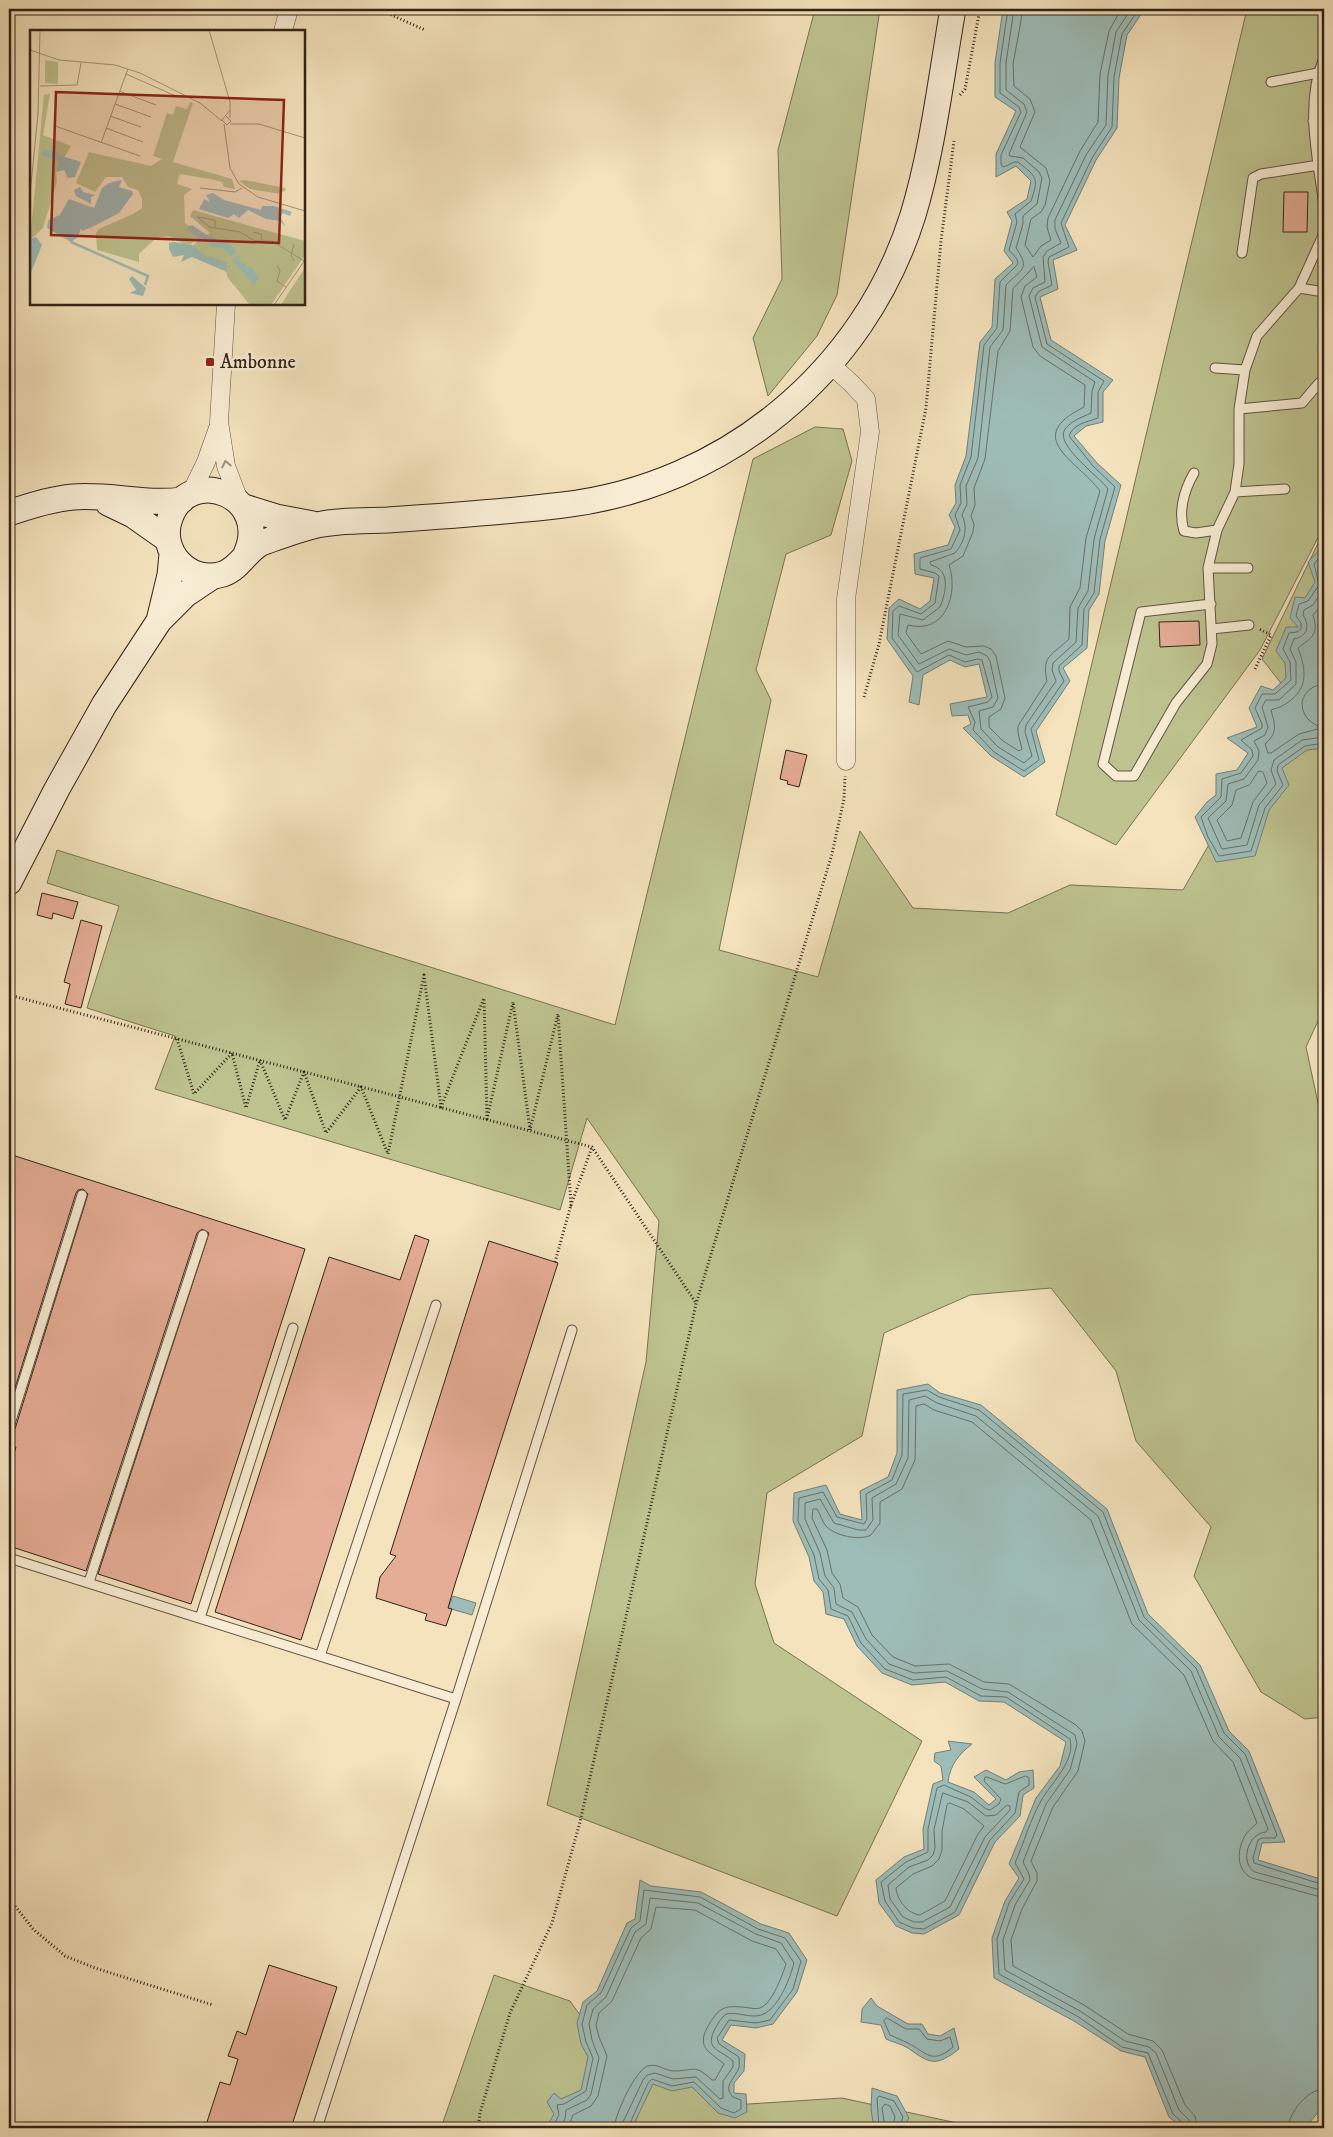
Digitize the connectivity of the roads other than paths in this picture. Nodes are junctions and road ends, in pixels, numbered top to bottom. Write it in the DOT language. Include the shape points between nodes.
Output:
graph roads {
  1 [pos="289,9"];
  2 [pos="952,9"];
  3 [pos="283,30"];
  4 [pos="1324,58"];
  5 [pos="1318,73"];
  6 [pos="1271,82"];
  7 [pos="1324,118"];
  8 [pos="1313,121"];
  9 [pos="1319,165"];
  10 [pos="1324,206"];
  11 [pos="1324,233"];
  12 [pos="1242,253"];
  13 [pos="1299,288"];
  14 [pos="1324,292"];
  15 [pos="226,305"];
  16 [pos="829,364"];
  17 [pos="1215,368"];
  18 [pos="1245,370"];
  19 [pos="1319,383"];
  20 [pos="1239,409"];
  21 [pos="219,422"];
  22 [pos="1194,473"];
  23 [pos="1285,489"];
  24 [pos="1235,492"];
  25 [pos="94,497"];
  26 [pos="186,498"];
  27 [pos="242,506"];
  28 [pos="9,513"];
  29 [pos="316,525"];
  30 [pos="1217,530"];
  31 [pos="170,546"];
  32 [pos="246,554"];
  33 [pos="1208,568"];
  34 [pos="1248,568"];
  35 [pos="213,576"];
  36 [pos="1211,604"];
  37 [pos="159,621"];
  38 [pos="1249,625"];
  39 [pos="1212,629"];
  40 [pos="846,761"];
  41 [pos="9,882"];
  42 [pos="82,1195"];
  43 [pos="203,1235"];
  44 [pos="436,1306"];
  45 [pos="293,1328"];
  46 [pos="572,1330"];
  47 [pos="9,1426"];
  48 [pos="9,1558"];
  49 [pos="89,1582"];
  50 [pos="200,1618"];
  51 [pos="320,1656"];
  52 [pos="456,1699"];
  53 [pos="317,2128"];
  1 -- 3 [label="street"];
  2 -- 16 [label="street" via="931,134 913,215 882,288"];
  4 -- 5 [label="lane"];
  5 -- 6 [label="lane"];
  5 -- 8 [label="lane"];
  7 -- 8 [label="lane"];
  8 -- 9 [label="lane"];
  9 -- 10 [label="lane"];
  9 -- 12 [label="lane" via="1253,178"];
  11 -- 13 [label="lane"];
  13 -- 14 [label="lane"];
  13 -- 18 [label="lane" via="1258,336"];
  15 -- 21 [label="street"];
  16 -- 29 [label="street" via="770,422 685,472 646,488 556,506"];
  16 -- 40 [label="street" via="866,399 870,432 846,599"];
  17 -- 18 [label="lane"];
  18 -- 20 [label="lane"];
  19 -- 20 [label="lane" via="1302,403"];
  20 -- 24 [label="lane" via="1239,464"];
  21 -- 26 [label="street" via="206,462"];
  27 -- 21 [label="street, one-way" via="226,466"];
  22 -- 30 [label="lane" via="1185,488 1181,522 1184,531"];
  23 -- 24 [label="lane"];
  24 -- 30 [label="lane"];
  25 -- 26 [label="street" via="155,502"];
  25 -- 28 [label="street" via="55,500"];
  25 -- 31 [label="street" via="133,515"];
  26 -- 27 [label="street" via="199,492 217,491 226,493"];
  26 -- 31 [label="street" via="171,514 167,530"];
  27 -- 29 [label="street"];
  27 -- 32 [label="street" via="250,521 252,536"];
  29 -- 32 [label="street" via="261,543"];
  30 -- 33 [label="lane"];
  31 -- 35 [label="street" via="185,568"];
  31 -- 37 [label="street" via="170,575"];
  32 -- 35 [label="street" via="232,569"];
  33 -- 34 [label="lane"];
  33 -- 36 [label="lane"];
  35 -- 37 [label="street" via="186,594"];
  36 -- 39 [label="lane"];
  36 -- 39 [label="lane" via="1141,612 1103,764 1116,776 1134,776 1176,703 1207,664"];
  37 -- 41 [label="street" via="104,705 56,789"];
  38 -- 39 [label="lane"];
  42 -- 47 [label="lane"];
  43 -- 49 [label="lane"];
  44 -- 51 [label="lane"];
  45 -- 50 [label="lane"];
  46 -- 52 [label="lane"];
  48 -- 49 [label="lane"];
  49 -- 50 [label="lane"];
  50 -- 51 [label="lane"];
  51 -- 52 [label="lane"];
  52 -- 53 [label="lane"];
}
